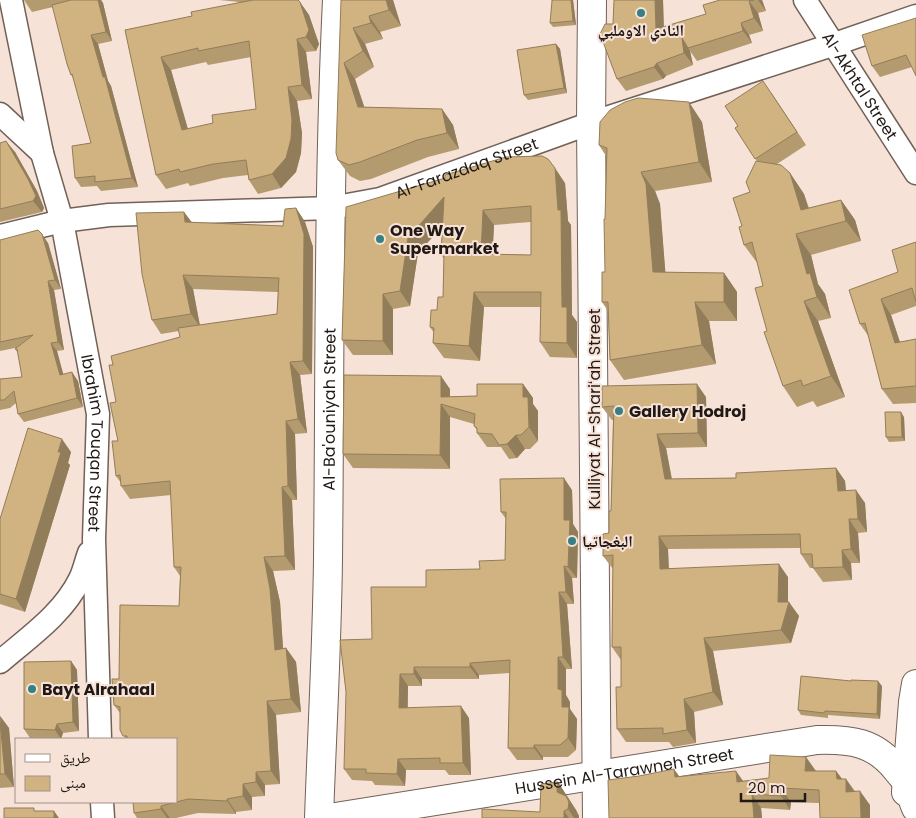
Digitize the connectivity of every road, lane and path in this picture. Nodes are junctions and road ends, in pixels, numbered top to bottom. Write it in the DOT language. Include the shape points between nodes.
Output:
graph roads {
  1 [pos="11,0"];
  2 [pos="337,0"];
  3 [pos="592,0"];
  4 [pos="805,0"];
  5 [pos="916,16"];
  6 [pos="832,45"];
  7 [pos="0,114"];
  8 [pos="591,123"];
  9 [pos="42,153"];
  10 [pos="916,173"];
  11 [pos="331,208"];
  12 [pos="62,221"];
  13 [pos="0,236"];
  14 [pos="94,539"];
  15 [pos="0,662"];
  16 [pos="916,684"];
  17 [pos="100,738"];
  18 [pos="597,775"];
  19 [pos="906,781"];
  20 [pos="102,803"];
  21 [pos="916,808"];
  22 [pos="103,818"];
  23 [pos="319,818"];
  24 [pos="328,818"];
  25 [pos="597,818"];
  26 [pos="904,818"];
  1 -- 9 [label="street, Ibrahim Touqan Street"];
  2 -- 11 [label="street, Al-Ba'ouniyah Street"];
  3 -- 8 [label="street, Kulliyat Al-Shariʻah Street"];
  4 -- 6 [label="street, Al-Akhtal Street"];
  5 -- 6 [label="street, Al-Farazdaq Street"];
  6 -- 8 [label="street, Al-Farazdaq Street"];
  6 -- 10 [label="street, Al-Akhtal Street"];
  7 -- 9 [label="street"];
  8 -- 11 [label="street, Al-Farazdaq Street" via="380,198"];
  8 -- 18 [label="street, Kulliyat Al-Shariʻah Street"];
  9 -- 12 [label="street, Ibrahim Touqan Street"];
  11 -- 12 [label="street, Al-Farazdaq Street" via="109,215"];
  11 -- 23 [label="street, Al-Ba'ouniyah Street" via="328,561"];
  12 -- 13 [label="street, Al-Farazdaq Street"];
  12 -- 14 [label="street, Ibrahim Touqan Street" via="98,414"];
  14 -- 15 [label="street" via="81,578 68,598 52,618"];
  14 -- 17 [label="street, Ibrahim Touqan Street"];
  16 -- 19 [label="street"];
  18 -- 19 [label="street, Hussein Al-Tarawneh Street" via="836,739 851,740 877,750"];
  18 -- 24 [label="street, Hussein Al-Tarawneh Street"];
  18 -- 25 [label="street, Kulliyat Al-Shariʻah Street"];
  19 -- 21 [label="street"];
  19 -- 26 [label="street"];
  20 -- 22 [label="street"];
}
